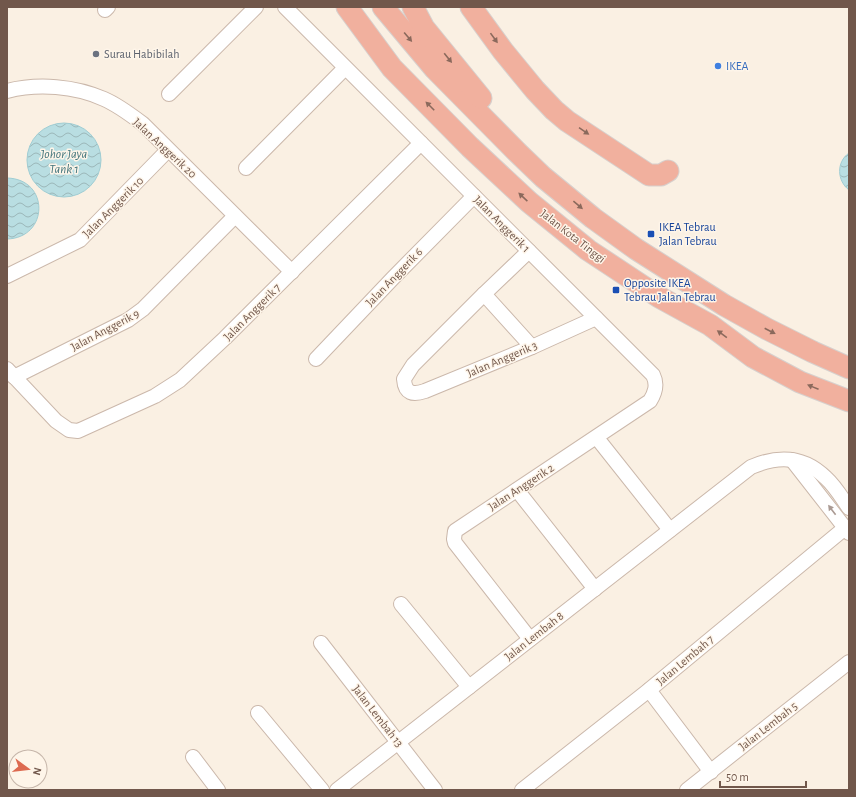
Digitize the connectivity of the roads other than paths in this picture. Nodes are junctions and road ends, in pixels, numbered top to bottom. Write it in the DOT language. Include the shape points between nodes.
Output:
graph roads {
  1 [pos="256,7"];
  2 [pos="285,7"];
  3 [pos="334,7"];
  4 [pos="347,7"];
  5 [pos="384,7"];
  6 [pos="413,7"];
  7 [pos="471,7"];
  8 [pos="346,68"];
  9 [pos="392,68"];
  10 [pos="7,91"];
  11 [pos="169,94"];
  12 [pos="421,143"];
  13 [pos="168,150"];
  14 [pos="517,152"];
  15 [pos="246,168"];
  16 [pos="668,171"];
  17 [pos="474,196"];
  18 [pos="236,216"];
  19 [pos="529,251"];
  20 [pos="292,272"];
  21 [pos="7,276"];
  22 [pos="484,294"];
  23 [pos="596,318"];
  24 [pos="532,347"];
  25 [pos="316,359"];
  26 [pos="849,368"];
  27 [pos="11,373"];
  28 [pos="849,401"];
  29 [pos="597,438"];
  30 [pos="792,460"];
  31 [pos="517,490"];
  32 [pos="849,508"];
  33 [pos="670,530"];
  34 [pos="847,531"];
  35 [pos="595,589"];
  36 [pos="401,604"];
  37 [pos="530,640"];
  38 [pos="321,642"];
  39 [pos="849,662"];
  40 [pos="469,687"];
  41 [pos="649,690"];
  42 [pos="258,713"];
  43 [pos="399,743"];
  44 [pos="192,757"];
  45 [pos="711,772"];
  46 [pos="218,790"];
  47 [pos="322,790"];
  48 [pos="338,790"];
  49 [pos="435,790"];
  50 [pos="522,790"];
  51 [pos="687,790"];
  1 -- 11 [label="street"];
  2 -- 8 [label="street, Jalan Anggerik 1"];
  3 -- 9 [label="highway" via="352,29"];
  4 -- 9 [label="highway, Jalan Kota Tinggi"];
  5 -- 14 [label="highway, one-way" via="435,69"];
  6 -- 14 [label="highway, one-way" via="424,28 498,120"];
  7 -- 16 [label="highway, one-way" via="534,90 567,120 649,175 661,175"];
  8 -- 12 [label="street, Jalan Anggerik 1"];
  8 -- 15 [label="street"];
  28 -- 9 [label="highway, Jalan Kota Tinggi, one-way" via="800,382 753,357 710,325 659,297 588,250 529,202"];
  10 -- 13 [label="street, Jalan Anggerik 20" via="38,86 69,88 105,99 143,124"];
  12 -- 17 [label="street, Jalan Anggerik 1"];
  12 -- 20 [label="street, Jalan Anggerik 7"];
  13 -- 18 [label="street, Jalan Anggerik 20"];
  13 -- 21 [label="street, Jalan Anggerik 10" via="80,240"];
  14 -- 26 [label="highway, one-way" via="593,218 636,249 767,329"];
  17 -- 19 [label="street, Jalan Anggerik 1"];
  17 -- 25 [label="street, Jalan Anggerik 6"];
  18 -- 20 [label="street, Jalan Anggerik 20"];
  18 -- 27 [label="street, Jalan Anggerik 9" via="134,316"];
  19 -- 22 [label="street"];
  19 -- 23 [label="street, Jalan Anggerik 1"];
  20 -- 27 [label="street, Jalan Anggerik 7" via="180,380 154,396 78,431 69,430 56,421"];
  22 -- 24 [label="street"];
  22 -- 24 [label="street, Jalan Anggerik 3" via="413,365 404,379 408,390 412,394 426,391"];
  23 -- 24 [label="street, Jalan Anggerik 3"];
  23 -- 29 [label="street, Jalan Anggerik 1" via="653,376 656,384 650,401"];
  29 -- 31 [label="street, Jalan Anggerik 2"];
  29 -- 33 [label="street"];
  30 -- 32 [label="street, Jalan Lembah 8" via="822,474"];
  30 -- 33 [label="street, Jalan Lembah 8" via="774,459 751,467"];
  34 -- 30 [label="street, one-way"];
  31 -- 35 [label="street"];
  31 -- 37 [label="street, Jalan Anggerik 2" via="458,528 454,535 456,543"];
  33 -- 35 [label="street, Jalan Lembah 8"];
  34 -- 41 [label="street, Jalan Lembah 7"];
  35 -- 37 [label="street, Jalan Lembah 8"];
  36 -- 40 [label="street"];
  37 -- 40 [label="street, Jalan Lembah 8"];
  38 -- 43 [label="street, Jalan Lembah 13"];
  39 -- 45 [label="street, Jalan Lembah 5"];
  40 -- 43 [label="street, Jalan Lembah 8"];
  41 -- 45 [label="street"];
  41 -- 50 [label="street, Jalan Lembah 7"];
  42 -- 47 [label="street"];
  43 -- 48 [label="street, Jalan Lembah 8"];
  43 -- 49 [label="street, Jalan Lembah 13"];
  44 -- 46 [label="street"];
  45 -- 51 [label="street, Jalan Lembah 5"];
}
